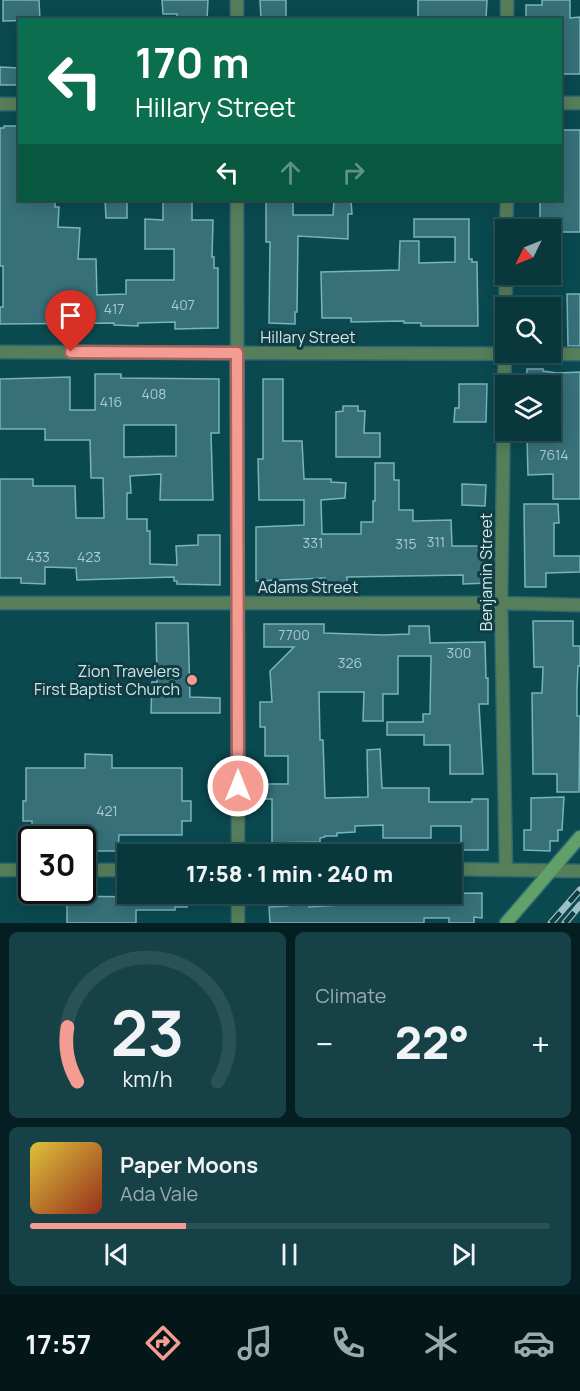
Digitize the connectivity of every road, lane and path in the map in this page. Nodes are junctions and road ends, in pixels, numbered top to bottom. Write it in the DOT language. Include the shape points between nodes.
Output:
graph roads {
  1 [pos="237,0"];
  2 [pos="507,0"];
  3 [pos="237,18"];
  4 [pos="507,18"];
  5 [pos="562,103"];
  6 [pos="580,103"];
  7 [pos="0,104"];
  8 [pos="18,104"];
  9 [pos="237,201"];
  10 [pos="507,201"];
  11 [pos="506,219"];
  12 [pos="0,352"];
  13 [pos="237,353"];
  14 [pos="495,354"];
  15 [pos="561,354"];
  16 [pos="580,354"];
  17 [pos="505,363"];
  18 [pos="0,603"];
  19 [pos="237,603"];
  20 [pos="501,603"];
  21 [pos="580,605"];
  22 [pos="580,837"];
  23 [pos="238,844"];
  24 [pos="580,864"];
  25 [pos="506,869"];
  26 [pos="0,870"];
  27 [pos="18,870"];
  28 [pos="96,870"];
  29 [pos="117,870"];
  30 [pos="462,870"];
  31 [pos="552,870"];
  32 [pos="580,871"];
  33 [pos="238,904"];
  34 [pos="237,923"];
  35 [pos="506,923"];
  1 -- 3 [label="street"];
  2 -- 4 [label="street"];
  5 -- 6 [label="street"];
  7 -- 8 [label="street"];
  9 -- 13 [label="street"];
  10 -- 11 [label="street"];
  12 -- 13 [label="street, Hillary Street"];
  13 -- 14 [label="street, Hillary Street"];
  13 -- 19 [label="street"];
  15 -- 16 [label="street, Hillary Street"];
  17 -- 20 [label="street, Benjamin Street"];
  18 -- 19 [label="street, Adams Street"];
  19 -- 20 [label="street, Adams Street"];
  19 -- 23 [label="street"];
  20 -- 21 [label="street, Adams Street"];
  20 -- 25 [label="street, Benjamin Street"];
  22 -- 31 [label="street"];
  24 -- 31 [label="street"];
  25 -- 30 [label="street"];
  25 -- 31 [label="street"];
  26 -- 27 [label="street"];
  28 -- 29 [label="street"];
  31 -- 32 [label="street"];
  31 -- 35 [label="street"];
  33 -- 34 [label="street"];
}
